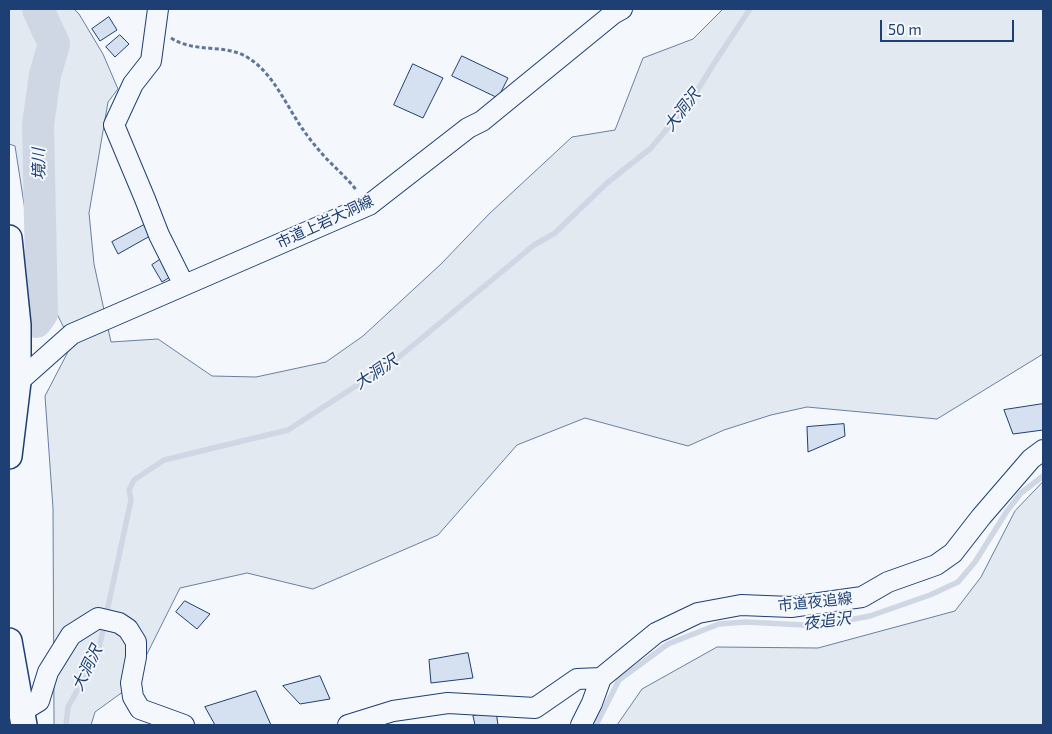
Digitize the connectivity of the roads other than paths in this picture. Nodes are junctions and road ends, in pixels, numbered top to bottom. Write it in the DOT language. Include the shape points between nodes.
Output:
graph roads {
  1 [pos="158,11"];
  2 [pos="616,11"];
  3 [pos="9,238"];
  4 [pos="184,285"];
  5 [pos="13,384"];
  6 [pos="1043,450"];
  7 [pos="9,456"];
  8 [pos="9,641"];
  9 [pos="601,678"];
  10 [pos="22,718"];
  11 [pos="184,725"];
  12 [pos="348,725"];
  13 [pos="581,725"];
  1 -- 4 [label="street" via="151,61 133,84 114,125 159,235"];
  2 -- 4 [label="street, 市道上岩大洞線" via="482,121 468,128 369,205"];
  3 -- 5 [label="main road" via="18,325"];
  4 -- 5 [label="street, 市道上岩大洞線" via="72,334"];
  5 -- 7 [label="main road"];
  6 -- 9 [label="street, 市道夜追線" via="1031,459 953,553 936,565 888,582 862,597 791,606 741,606 698,613 656,633"];
  8 -- 10 [label="main road"];
  9 -- 12 [label="street" via="576,679 535,708 448,703 393,711"];
  9 -- 13 [label="street"];
  10 -- 11 [label="street" via="39,701 48,672 71,635 98,618 119,623 128,629 136,642 130,683 140,709"];
}
